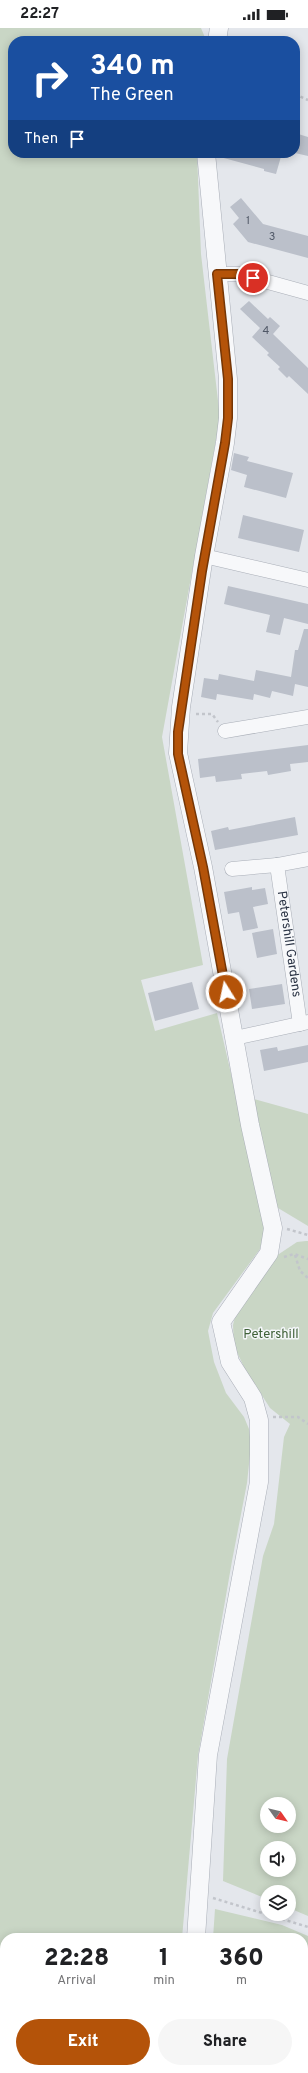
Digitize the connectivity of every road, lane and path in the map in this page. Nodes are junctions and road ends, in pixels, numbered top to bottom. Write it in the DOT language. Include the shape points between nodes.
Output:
graph roads {
  1 [pos="206,158"];
  2 [pos="217,274"];
  3 [pos="308,292"];
  4 [pos="204,556"];
  5 [pos="308,580"];
  6 [pos="180,713"];
  7 [pos="308,717"];
  8 [pos="225,731"];
  9 [pos="308,859"];
  10 [pos="277,865"];
  11 [pos="232,869"];
  12 [pos="304,1023"];
  13 [pos="235,1038"];
  14 [pos="273,1228"];
  15 [pos="308,1234"];
  16 [pos="269,1253"];
  17 [pos="294,1254"];
  18 [pos="308,1259"];
  19 [pos="308,1278"];
  20 [pos="278,1416"];
  21 [pos="308,1424"];
  22 [pos="199,1894"];
  23 [pos="308,1928"];
  24 [pos="196,1933"];
  1 -- 2 [label="street"];
  2 -- 3 [label="street" via="239,274"];
  2 -- 4 [label="street" via="228,379 228,418"];
  4 -- 5 [label="street"];
  4 -- 6 [label="street"];
  6 -- 8 [label="path" via="212,714"];
  6 -- 13 [label="street" via="178,754 203,867"];
  7 -- 8 [label="street"];
  9 -- 10 [label="street"];
  10 -- 11 [label="street"];
  10 -- 12 [label="street, Petershill Gardens"];
  12 -- 13 [label="street"];
  13 -- 14 [label="street" via="250,1125"];
  14 -- 15 [label="path" via="291,1229"];
  14 -- 16 [label="street"];
  16 -- 17 [label="path" via="281,1258"];
  16 -- 22 [label="street" via="221,1322 230,1362 253,1398 259,1420 259,1482 208,1755"];
  17 -- 18 [label="path"];
  17 -- 19 [label="path" via="300,1271"];
  20 -- 21 [label="path" via="298,1417"];
  22 -- 23 [label="path"];
  22 -- 24 [label="street"];
}
